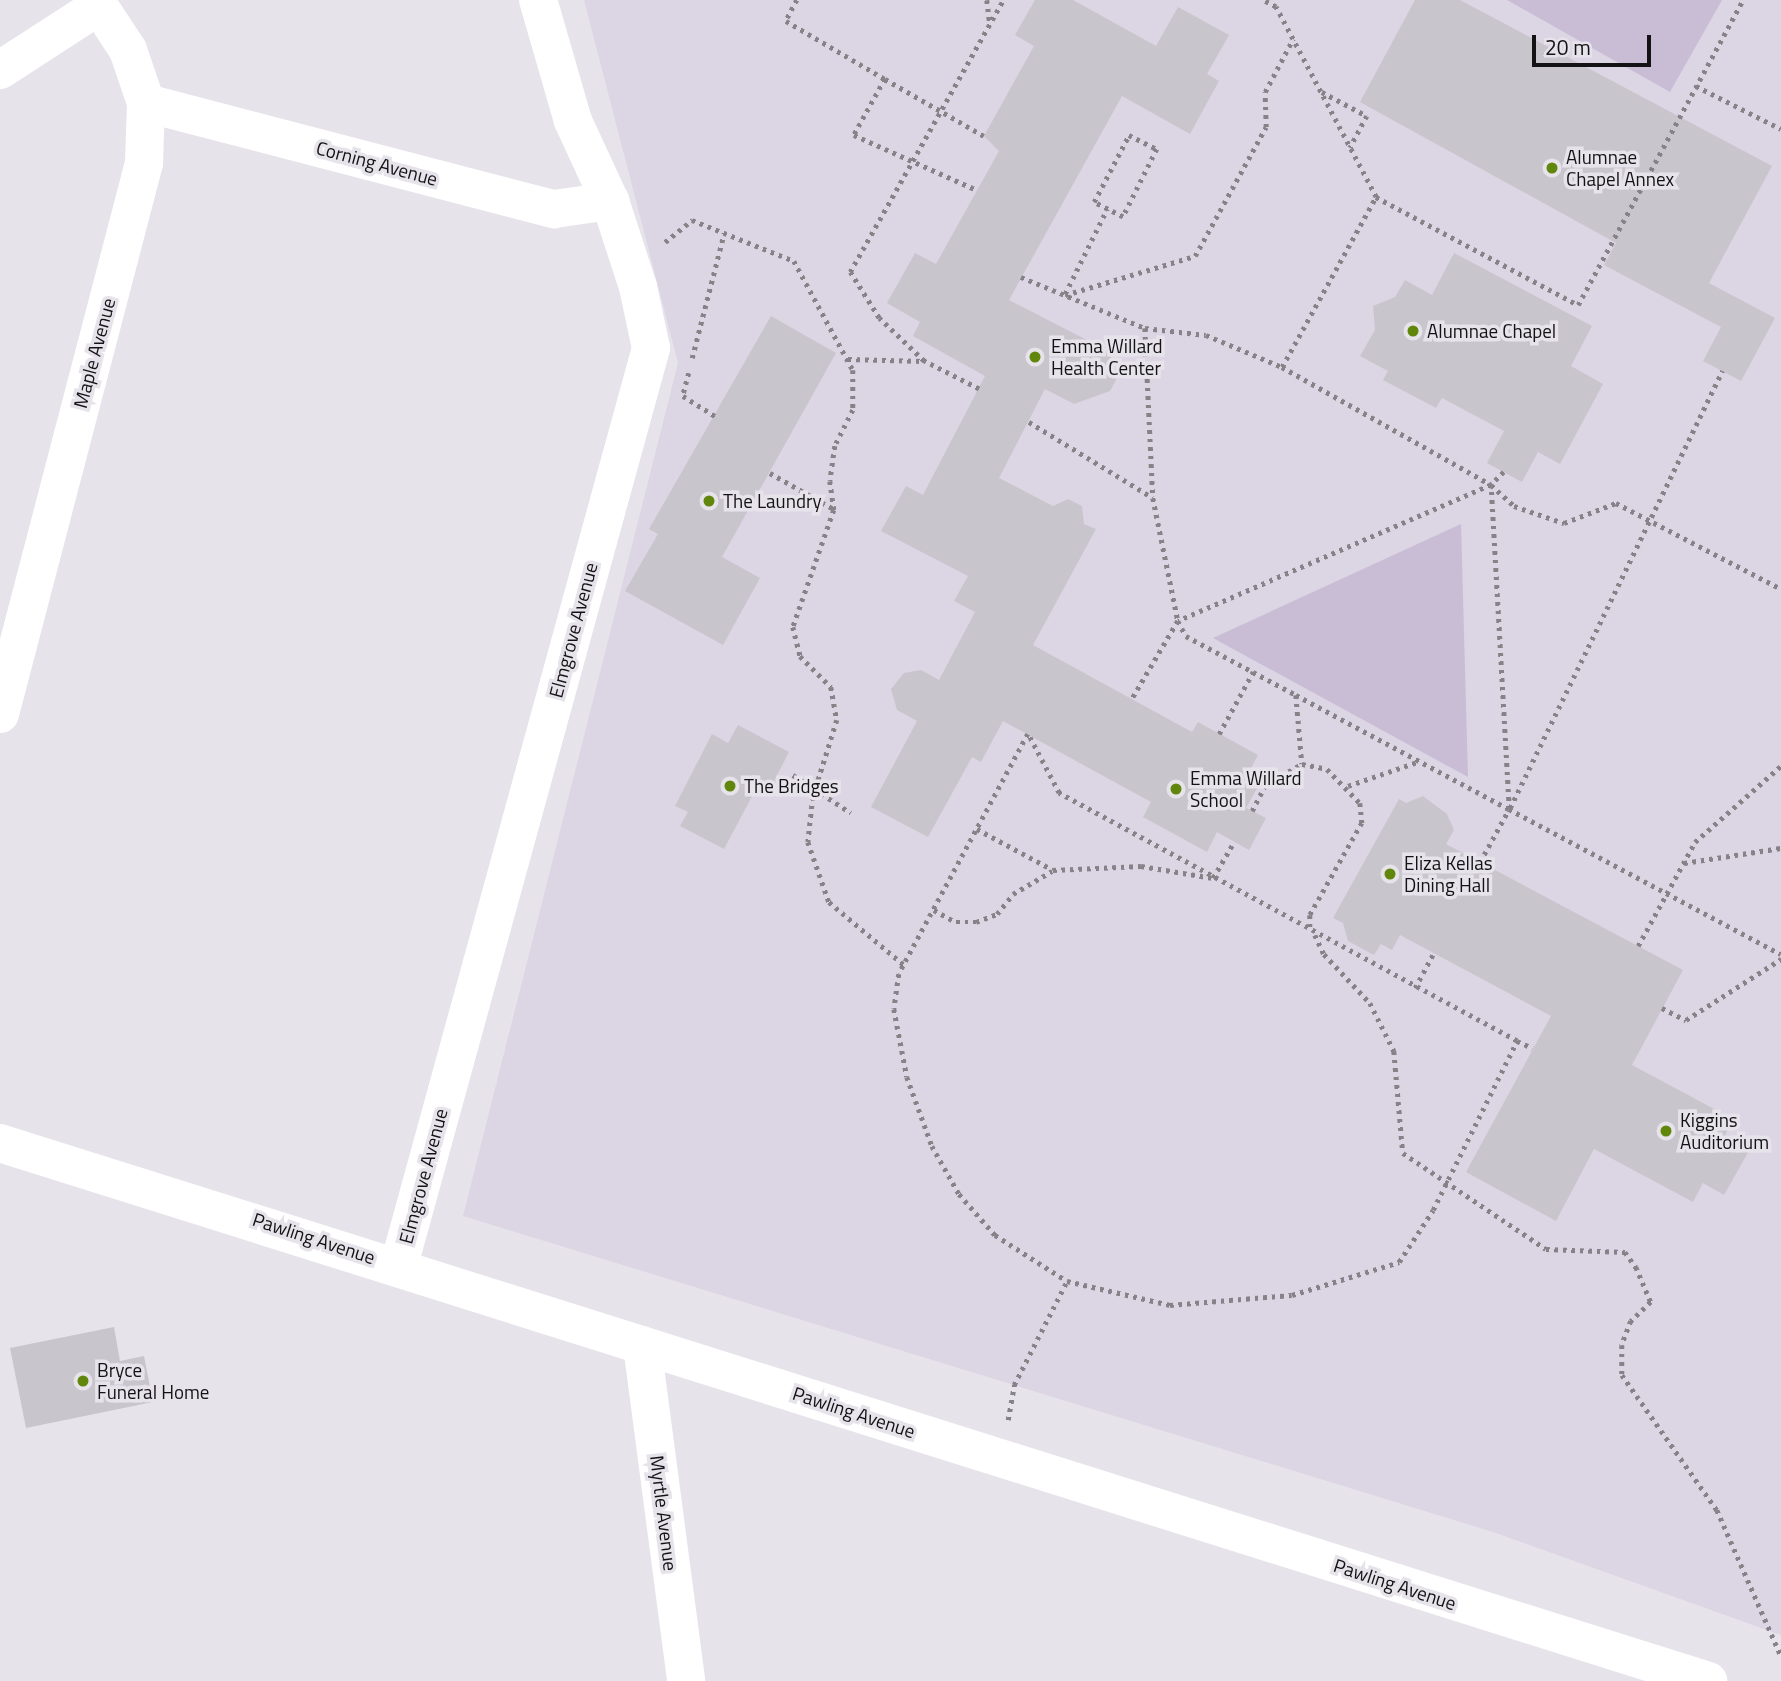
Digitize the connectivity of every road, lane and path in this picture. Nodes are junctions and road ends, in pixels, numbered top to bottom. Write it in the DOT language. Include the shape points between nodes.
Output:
graph roads {
  1 [pos="538,0"];
  2 [pos="797,0"];
  3 [pos="987,0"];
  4 [pos="1003,0"];
  5 [pos="1263,0"];
  6 [pos="1743,0"];
  7 [pos="97,3"];
  8 [pos="990,23"];
  9 [pos="1293,39"];
  10 [pos="0,70"];
  11 [pos="885,79"];
  12 [pos="1696,86"];
  13 [pos="1321,92"];
  14 [pos="146,103"];
  15 [pos="940,110"];
  16 [pos="1781,129"];
  17 [pos="984,136"];
  18 [pos="1350,148"];
  19 [pos="913,159"];
  20 [pos="977,190"];
  21 [pos="1376,197"];
  22 [pos="610,201"];
  23 [pos="1107,209"];
  24 [pos="724,233"];
  25 [pos="630,262"];
  26 [pos="1021,277"];
  27 [pos="1064,295"];
  28 [pos="1145,328"];
  29 [pos="847,359"];
  30 [pos="924,361"];
  31 [pos="1282,367"];
  32 [pos="1722,371"];
  33 [pos="979,389"];
  34 [pos="715,416"];
  35 [pos="1029,422"];
  36 [pos="1504,472"];
  37 [pos="769,473"];
  38 [pos="1491,485"];
  39 [pos="1153,498"];
  40 [pos="834,510"];
  41 [pos="1650,518"];
  42 [pos="1781,589"];
  43 [pos="1178,621"];
  44 [pos="1253,671"];
  45 [pos="1296,695"];
  46 [pos="1132,699"];
  47 [pos="0,714"];
  48 [pos="1219,734"];
  49 [pos="1420,761"];
  50 [pos="1303,764"];
  51 [pos="1781,766"];
  52 [pos="793,775"];
  53 [pos="1348,786"];
  54 [pos="816,788"];
  55 [pos="1509,809"];
  56 [pos="1252,811"];
  57 [pos="851,813"];
  58 [pos="977,829"];
  59 [pos="1234,842"];
  60 [pos="1781,848"];
  61 [pos="1480,862"];
  62 [pos="1684,863"];
  63 [pos="1053,870"];
  64 [pos="1213,878"];
  65 [pos="1667,894"];
  66 [pos="934,910"];
  67 [pos="1312,932"];
  68 [pos="1638,946"];
  69 [pos="1434,953"];
  70 [pos="1781,957"];
  71 [pos="904,965"];
  72 [pos="1415,988"];
  73 [pos="1662,1008"];
  74 [pos="1517,1041"];
  75 [pos="1533,1048"];
  76 [pos="0,1143"];
  77 [pos="1445,1187"];
  78 [pos="399,1265"];
  79 [pos="1067,1281"];
  80 [pos="642,1345"];
  81 [pos="1014,1385"];
  82 [pos="1781,1656"];
  83 [pos="686,1681"];
  84 [pos="1709,1681"];
  1 -- 22 [label="street, Elmgrove Avenue" via="573,121"];
  2 -- 11 [label="path" via="786,21"];
  3 -- 8 [label="path"];
  4 -- 8 [label="path"];
  5 -- 9 [label="path" via="1276,7"];
  6 -- 12 [label="path"];
  7 -- 10 [label="street"];
  7 -- 14 [label="street, Maple Avenue" via="128,50"];
  8 -- 15 [label="path"];
  9 -- 13 [label="path"];
  9 -- 27 [label="path" via="1265,92 1266,127 1195,256"];
  11 -- 15 [label="path"];
  11 -- 19 [label="path" via="854,135"];
  12 -- 16 [label="path"];
  12 -- 21 [label="path" via="1578,304"];
  13 -- 18 [label="path"];
  13 -- 18 [label="path" via="1367,116"];
  14 -- 22 [label="street, Corning Avenue" via="554,209"];
  14 -- 47 [label="street, Maple Avenue" via="144,163"];
  15 -- 17 [label="path"];
  15 -- 19 [label="path"];
  18 -- 21 [label="path"];
  19 -- 20 [label="path"];
  19 -- 30 [label="path" via="850,272 879,318"];
  21 -- 31 [label="path"];
  22 -- 25 [label="street, Elmgrove Avenue"];
  23 -- 23 [label="path" via="1123,217 1157,149 1129,135 1094,202"];
  23 -- 27 [label="path"];
  24 -- 25 [label="path" via="692,220"];
  24 -- 29 [label="path" via="794,261"];
  24 -- 34 [label="path" via="683,397"];
  25 -- 78 [label="street, Elmgrove Avenue" via="650,348"];
  26 -- 27 [label="path"];
  27 -- 28 [label="path"];
  28 -- 31 [label="path" via="1206,335"];
  28 -- 39 [label="path"];
  29 -- 30 [label="path"];
  29 -- 40 [label="path" via="853,410 835,446 830,481"];
  30 -- 33 [label="path"];
  31 -- 38 [label="path"];
  32 -- 41 [label="path"];
  35 -- 39 [label="path"];
  36 -- 38 [label="path"];
  37 -- 40 [label="path"];
  38 -- 41 [label="path" via="1514,506 1564,523 1616,503"];
  38 -- 43 [label="path"];
  38 -- 55 [label="path"];
  39 -- 43 [label="path"];
  40 -- 54 [label="path" via="793,627 800,656 831,687 837,720"];
  41 -- 42 [label="path"];
  41 -- 55 [label="path"];
  43 -- 44 [label="path" via="1186,636"];
  43 -- 46 [label="path"];
  44 -- 45 [label="path"];
  44 -- 48 [label="path"];
  45 -- 49 [label="path"];
  45 -- 50 [label="path"];
  49 -- 53 [label="path"];
  49 -- 55 [label="path"];
  50 -- 53 [label="path" via="1327,769"];
  50 -- 56 [label="path" via="1266,784"];
  51 -- 62 [label="path" via="1695,842"];
  52 -- 54 [label="path"];
  53 -- 67 [label="path" via="1360,803 1362,823 1310,915"];
  54 -- 57 [label="path"];
  54 -- 71 [label="path" via="808,842 829,902"];
  55 -- 61 [label="path"];
  55 -- 65 [label="path"];
  58 -- 63 [label="path"];
  58 -- 64 [label="path" via="1028,734 1059,793"];
  58 -- 66 [label="path"];
  59 -- 64 [label="path"];
  60 -- 62 [label="path"];
  62 -- 65 [label="path"];
  63 -- 64 [label="path" via="1141,866"];
  63 -- 66 [label="path" via="975,922 956,922"];
  64 -- 67 [label="path"];
  65 -- 68 [label="path"];
  65 -- 70 [label="path"];
  66 -- 71 [label="path"];
  67 -- 72 [label="path"];
  67 -- 77 [label="path" via="1324,954 1370,1003 1394,1051 1402,1153"];
  69 -- 72 [label="path"];
  70 -- 73 [label="path" via="1686,1020"];
  71 -- 79 [label="path" via="894,1009 907,1077 932,1146 959,1194 995,1235"];
  72 -- 74 [label="path"];
  74 -- 75 [label="path"];
  74 -- 77 [label="path"];
  76 -- 78 [label="street, Pawling Avenue"];
  77 -- 79 [label="path" via="1399,1262 1292,1295 1170,1305"];
  77 -- 82 [label="path" via="1546,1249 1625,1252 1636,1267 1651,1302 1631,1321 1622,1345 1622,1375 1717,1510"];
  78 -- 80 [label="street, Pawling Avenue"];
  79 -- 81 [label="path"];
  80 -- 83 [label="street, Myrtle Avenue"];
  80 -- 84 [label="street, Pawling Avenue"];
}
